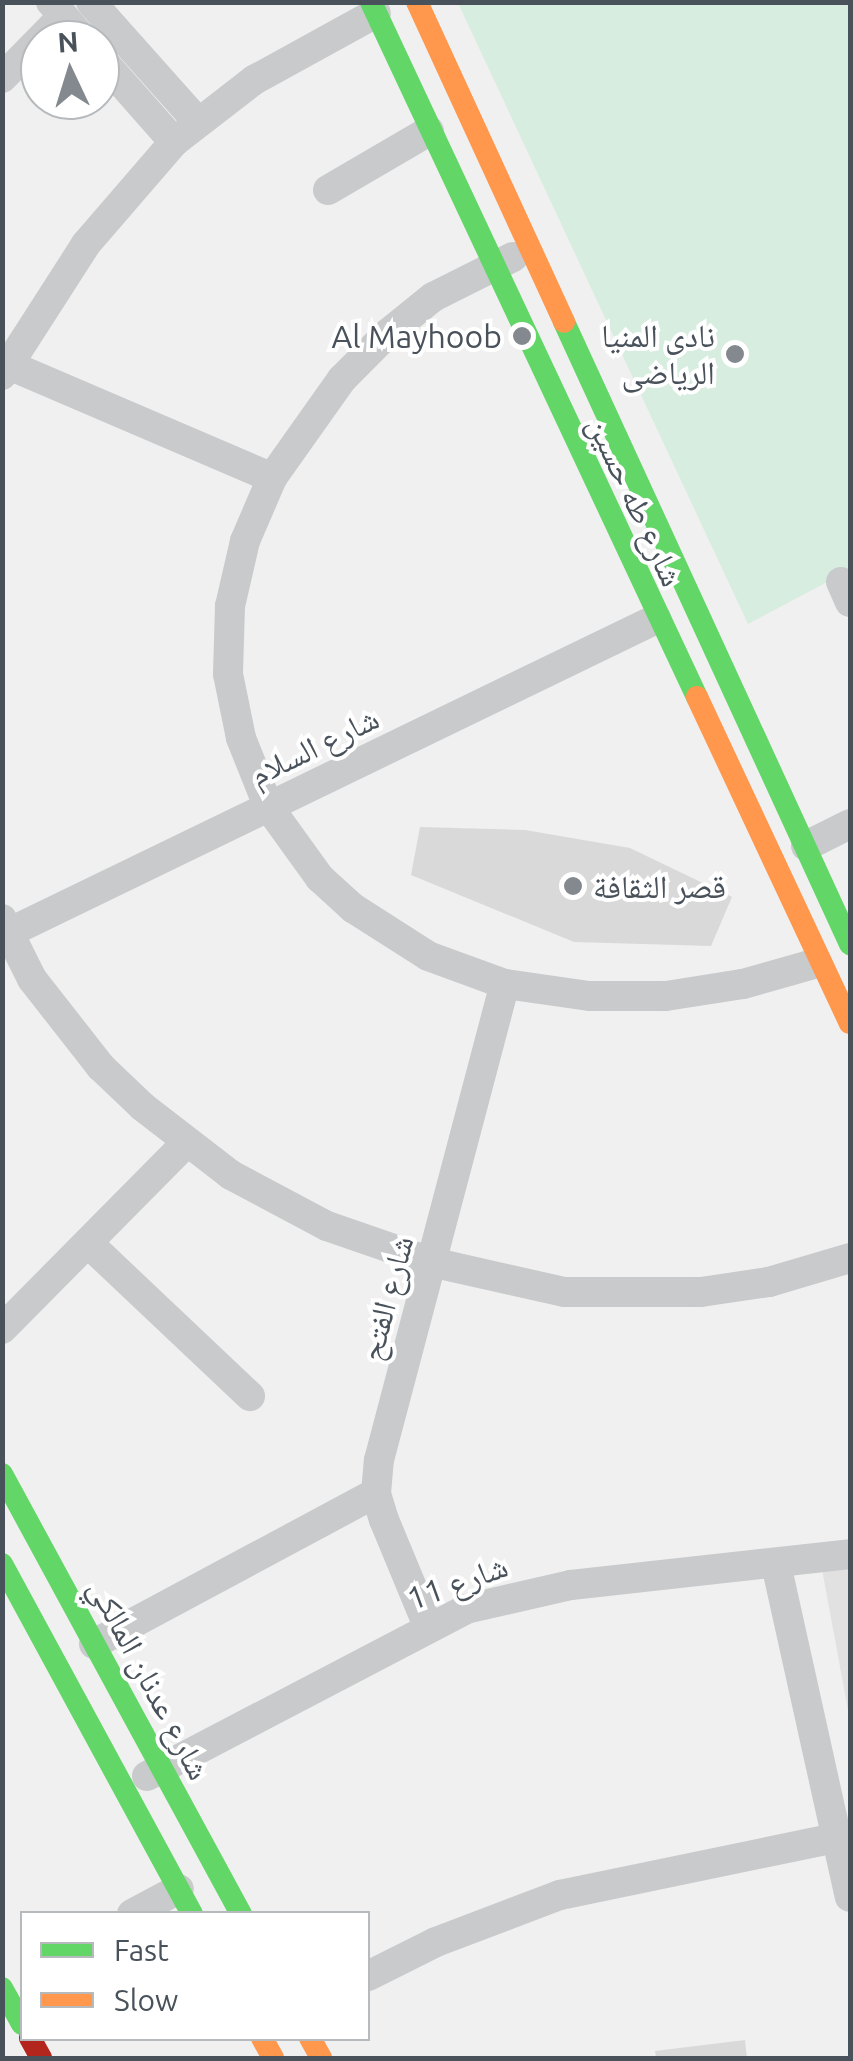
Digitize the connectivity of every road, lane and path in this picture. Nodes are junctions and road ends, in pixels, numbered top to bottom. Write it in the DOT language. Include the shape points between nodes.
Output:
graph roads {
  1 [pos="91,2"];
  2 [pos="418,2"];
  3 [pos="373,8"];
  4 [pos="57,9"];
  5 [pos="2,78"];
  6 [pos="120,81"];
  7 [pos="198,122"];
  8 [pos="429,131"];
  9 [pos="174,142"];
  10 [pos="328,190"];
  11 [pos="530,248"];
  12 [pos="491,268"];
  13 [pos="4,367"];
  14 [pos="272,478"];
  15 [pos="656,619"];
  16 [pos="268,806"];
  17 [pos="850,824"];
  18 [pos="806,846"];
  19 [pos="771,861"];
  20 [pos="4,929"];
  21 [pos="850,944"];
  22 [pos="817,963"];
  23 [pos="504,984"];
  24 [pos="850,1023"];
  25 [pos="186,1143"];
  26 [pos="88,1244"];
  27 [pos="850,1258"];
  28 [pos="432,1262"];
  29 [pos="2,1330"];
  30 [pos="250,1396"];
  31 [pos="2,1474"];
  32 [pos="376,1493"];
  33 [pos="850,1554"];
  34 [pos="2,1564"];
  35 [pos="776,1564"];
  36 [pos="428,1626"];
  37 [pos="94,1644"];
  38 [pos="161,1769"];
  39 [pos="122,1789"];
  40 [pos="844,1836"];
  41 [pos="850,1897"];
  42 [pos="186,1901"];
  43 [pos="144,1911"];
  44 [pos="239,1911"];
  45 [pos="370,1975"];
  46 [pos="2,1988"];
  47 [pos="20,2020"];
  1 -- 7 [label="street"];
  2 -- 11 [label="main road, شارع طه حسين"];
  3 -- 7 [label="street"];
  3 -- 8 [label="main road, شارع طه حسين"];
  4 -- 5 [label="street"];
  6 -- 9 [label="street"];
  7 -- 9 [label="street"];
  8 -- 10 [label="street"];
  8 -- 12 [label="main road, شارع طه حسين"];
  9 -- 13 [label="street" via="86,244"];
  11 -- 12 [label="street"];
  11 -- 18 [label="main road, شارع طه حسين"];
  12 -- 14 [label="street" via="434,297 386,336 342,379"];
  12 -- 15 [label="main road, شارع طه حسين"];
  13 -- 14 [label="street"];
  14 -- 16 [label="street" via="245,541 230,606 228,674 241,738"];
  15 -- 16 [label="street, شارع السلام"];
  15 -- 19 [label="main road, شارع طه حسين"];
  16 -- 20 [label="street, شارع السلام"];
  16 -- 23 [label="street" via="292,844 353,908 428,956"];
  17 -- 18 [label="street"];
  18 -- 19 [label="main road"];
  18 -- 21 [label="main road, شارع طه حسين"];
  19 -- 22 [label="main road, شارع طه حسين"];
  20 -- 25 [label="street" via="32,979 102,1067"];
  22 -- 23 [label="street" via="666,996 588,996"];
  22 -- 24 [label="main road, شارع طه حسين"];
  23 -- 28 [label="street, شارع الفتح"];
  25 -- 26 [label="street"];
  25 -- 28 [label="street" via="278,1202"];
  26 -- 29 [label="street"];
  26 -- 30 [label="street"];
  27 -- 28 [label="street" via="769,1282 632,1296 564,1292"];
  28 -- 32 [label="street, شارع الفتح"];
  31 -- 37 [label="main road, شارع عدنان المالكي"];
  32 -- 36 [label="street"];
  32 -- 37 [label="street"];
  33 -- 35 [label="street, شارع 11"];
  34 -- 39 [label="main road"];
  35 -- 36 [label="street, شارع 11" via="536,1591"];
  35 -- 40 [label="street"];
  36 -- 38 [label="street, شارع 11"];
  37 -- 38 [label="main road, شارع عدنان المالكي"];
  38 -- 39 [label="street, شارع 11"];
  38 -- 44 [label="main road, شارع عدنان المالكي"];
  39 -- 42 [label="main road"];
  40 -- 41 [label="street"];
  40 -- 45 [label="street" via="560,1895"];
  42 -- 43 [label="street"];
  46 -- 47 [label="main road"];
}
